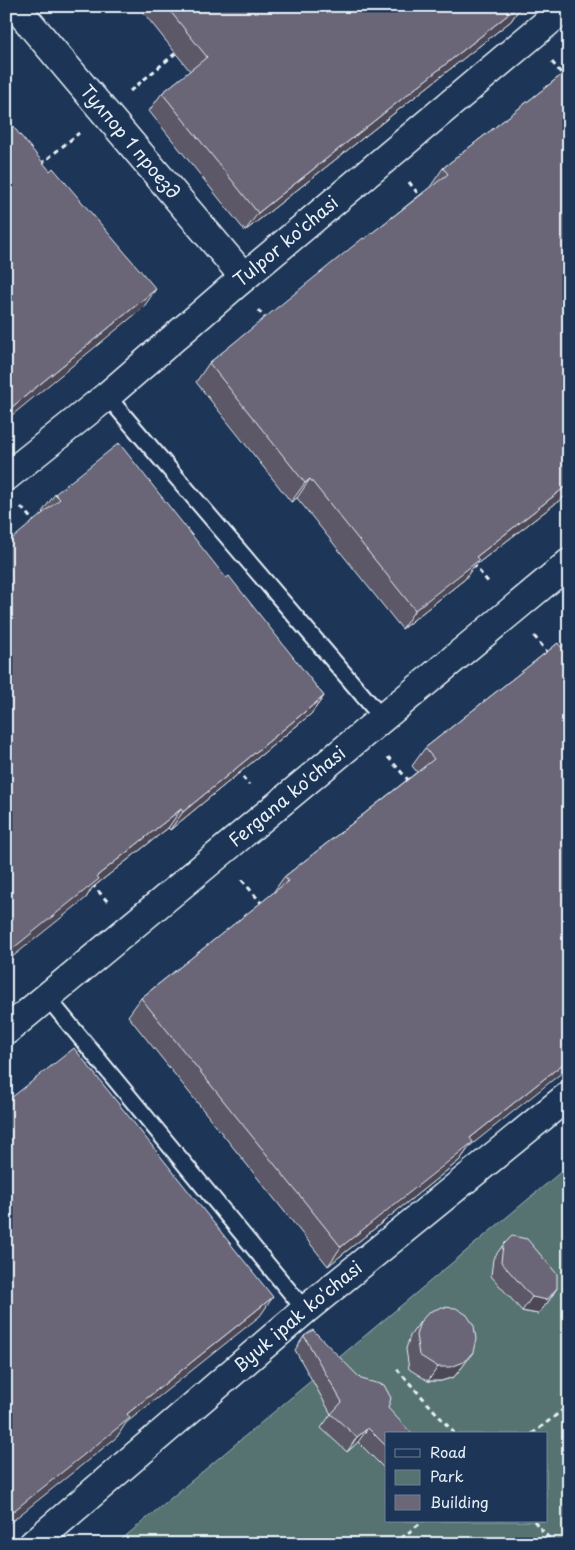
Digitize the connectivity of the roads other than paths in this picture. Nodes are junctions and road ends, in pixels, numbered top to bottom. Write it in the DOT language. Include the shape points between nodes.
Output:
graph roads {
  1 [pos="15,6"];
  2 [pos="567,6"];
  3 [pos="240,281"];
  4 [pos="107,396"];
  5 [pos="6,477"];
  6 [pos="569,563"];
  7 [pos="374,725"];
  8 [pos="47,997"];
  9 [pos="6,1031"];
  10 [pos="569,1095"];
  11 [pos="305,1310"];
  12 [pos="33,1544"];
  1 -- 3 [label="street, Тулпор 1 проезд"];
  2 -- 3 [label="street, Tulpor ko'chasi"];
  3 -- 4 [label="street, Tulpor ko'chasi"];
  4 -- 5 [label="street, Tulpor ko'chasi"];
  4 -- 7 [label="lane"];
  6 -- 7 [label="street, Fergana ko'chasi"];
  7 -- 8 [label="street, Fergana ko'chasi"];
  8 -- 9 [label="street, Fergana ko'chasi"];
  8 -- 11 [label="lane"];
  10 -- 11 [label="street, Byuk ipak ko'chasi"];
  11 -- 12 [label="street, Byuk ipak ko'chasi"];
}
